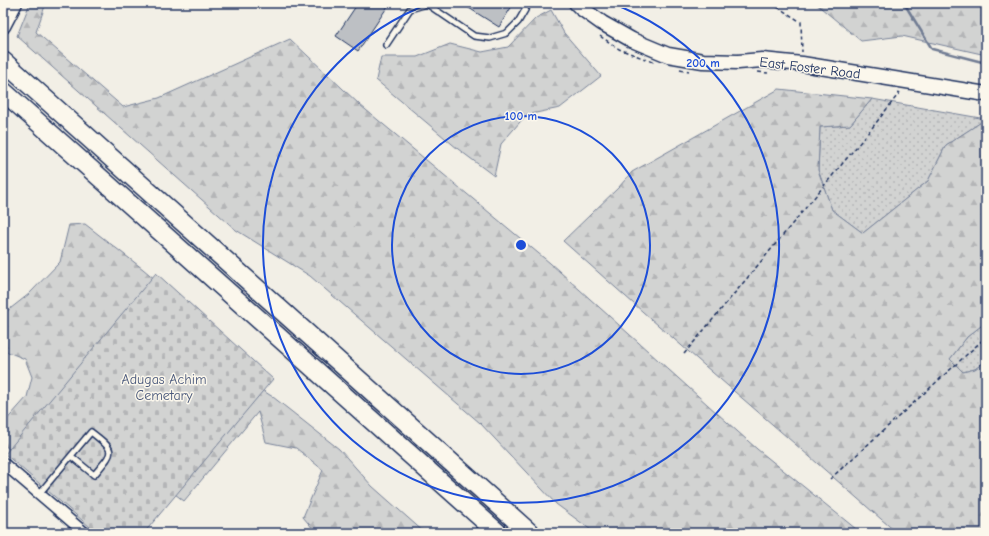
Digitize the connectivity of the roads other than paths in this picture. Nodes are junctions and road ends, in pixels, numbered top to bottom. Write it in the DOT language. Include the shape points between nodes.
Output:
graph roads {
  1 [pos="15,3"];
  2 [pos="527,3"];
  3 [pos="576,3"];
  4 [pos="3,26"];
  5 [pos="386,45"];
  6 [pos="3,61"];
  7 [pos="3,91"];
  8 [pos="986,94"];
  9 [pos="71,456"];
  10 [pos="3,463"];
  11 [pos="39,494"];
  12 [pos="85,533"];
  13 [pos="498,533"];
  14 [pos="530,533"];
  1 -- 4 [label="street"];
  2 -- 5 [label="lane" via="518,22 507,34 490,38 474,36 428,4 410,9"];
  3 -- 8 [label="street, East Foster Road" via="632,40 668,55 703,61 762,60 802,64"];
  6 -- 14 [label="highway"];
  7 -- 13 [label="highway"];
  9 -- 9 [label="lane" via="91,432 108,445 110,452 94,475"];
  9 -- 11 [label="lane"];
  10 -- 11 [label="street"];
  11 -- 12 [label="street"];
}
